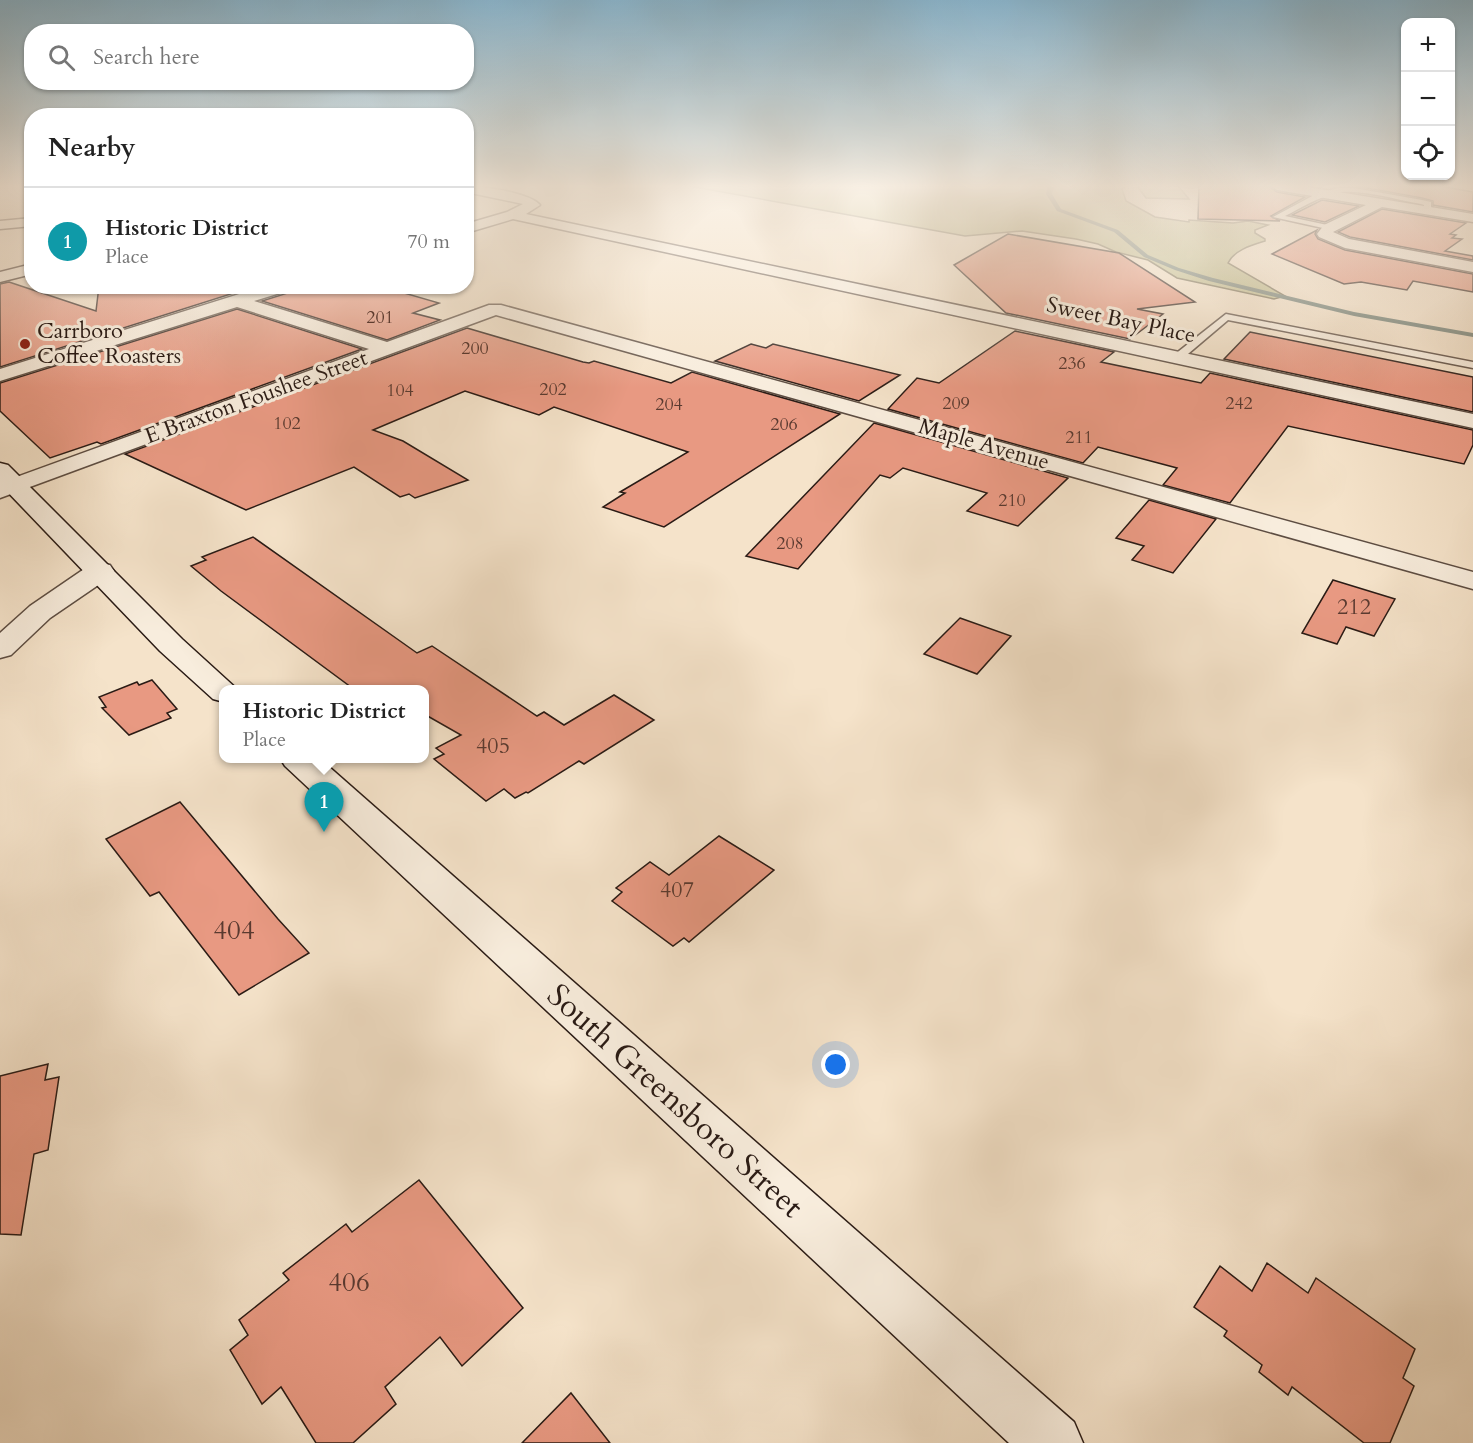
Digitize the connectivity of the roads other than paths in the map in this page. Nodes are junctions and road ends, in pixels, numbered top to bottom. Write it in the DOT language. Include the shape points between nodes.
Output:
graph roads {
  1 [pos="692,253"];
  2 [pos="1400,253"];
  3 [pos="1473,267"];
  4 [pos="24,271"];
  5 [pos="0,277"];
  6 [pos="255,294"];
  7 [pos="237,301"];
  8 [pos="495,309"];
  9 [pos="389,349"];
  10 [pos="1178,357"];
  11 [pos="1473,365"];
  12 [pos="0,375"];
  13 [pos="1473,421"];
  14 [pos="6,482"];
  15 [pos="100,571"];
  16 [pos="1473,581"];
  17 [pos="0,649"];
  18 [pos="219,688"];
  19 [pos="301,763"];
  20 [pos="1053,1443"];
  1 -- 10 [label="street, Sweet Bay Place"];
  2 -- 3 [label="street"];
  4 -- 5 [label="street"];
  6 -- 7 [label="street"];
  7 -- 9 [label="street"];
  7 -- 12 [label="street"];
  8 -- 9 [label="street, E Braxton Foushee Street"];
  8 -- 16 [label="street, Maple Avenue"];
  9 -- 14 [label="street, E Braxton Foushee Street"];
  10 -- 11 [label="lane" via="1226,318"];
  10 -- 13 [label="street, Sweet Bay Place"];
  14 -- 15 [label="street"];
  15 -- 17 [label="street" via="40,612"];
  15 -- 18 [label="street" via="171,645"];
  19 -- 20 [label="street, South Greensboro Street"];
}
